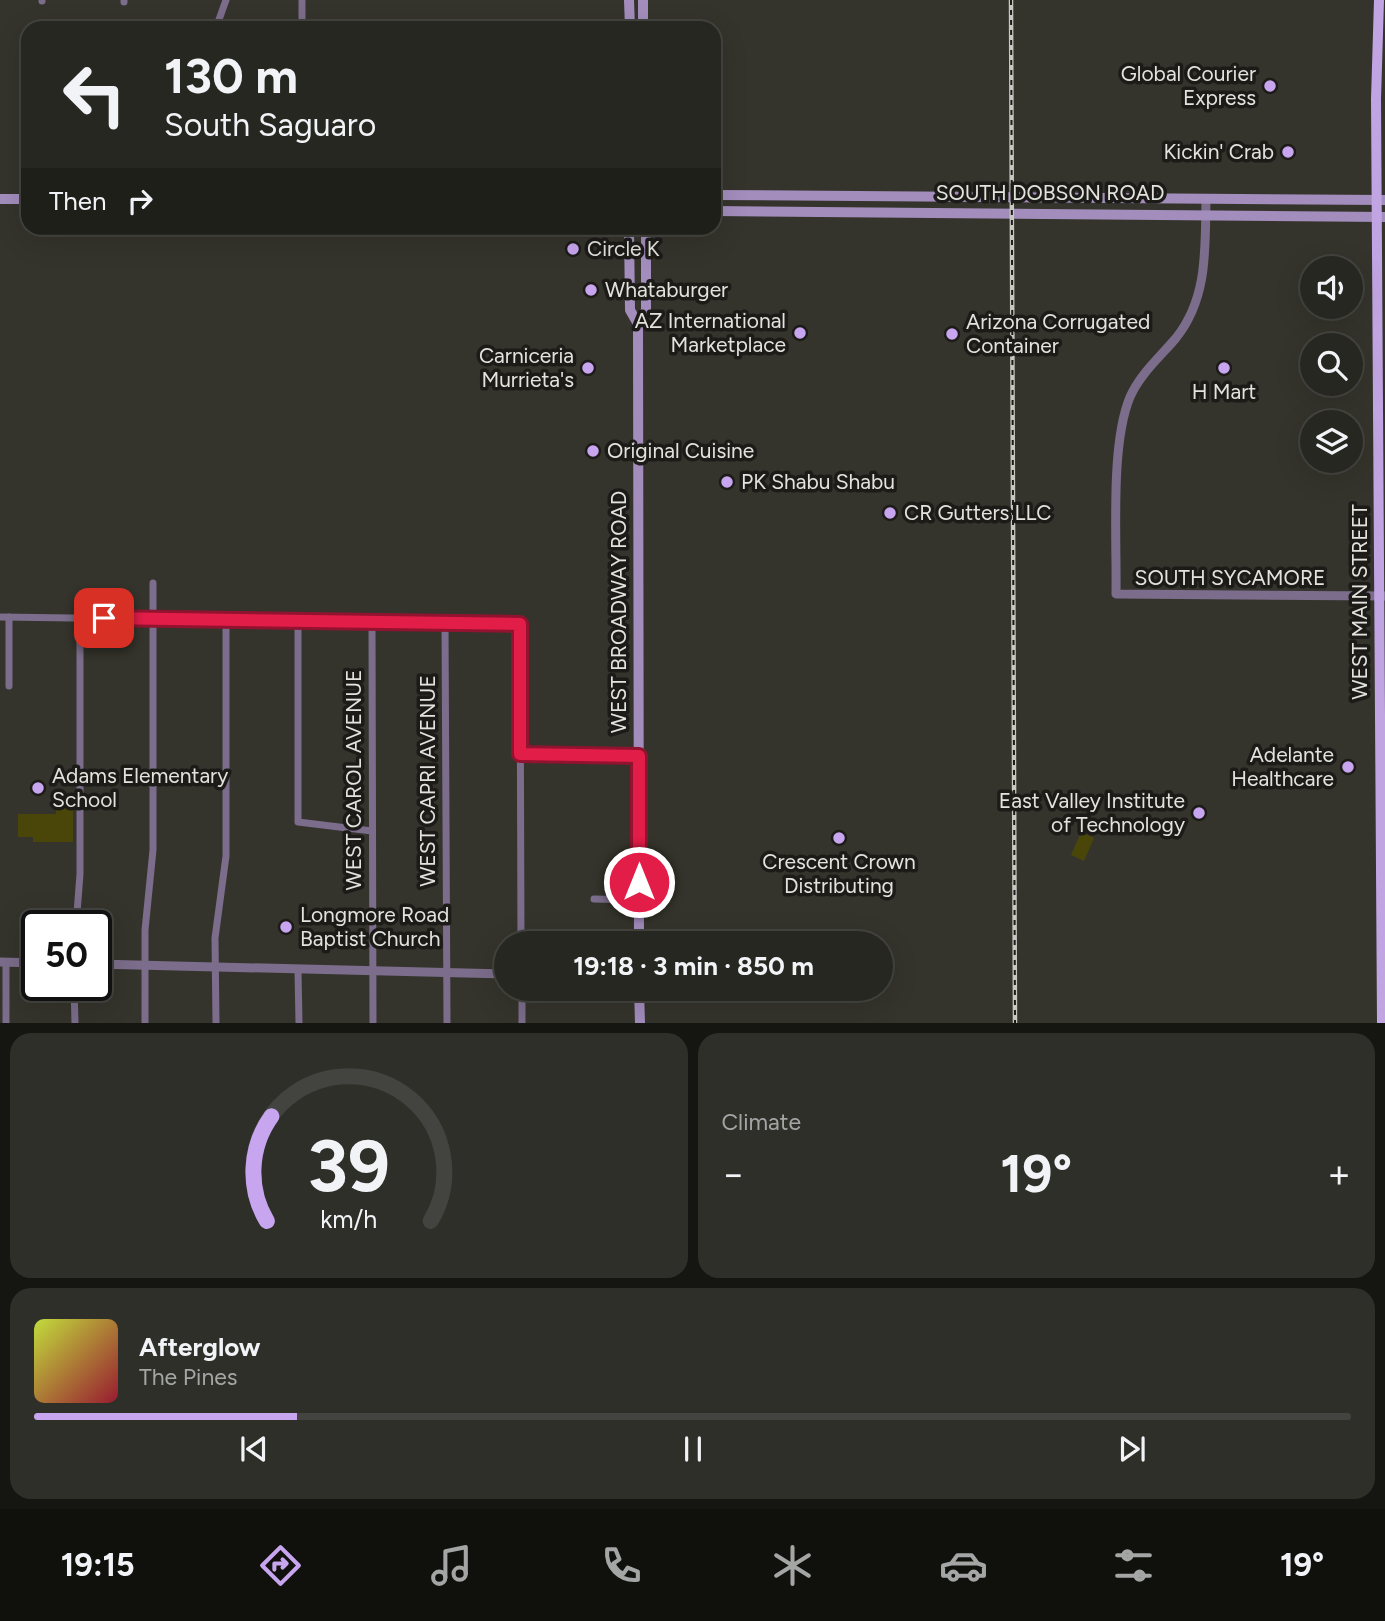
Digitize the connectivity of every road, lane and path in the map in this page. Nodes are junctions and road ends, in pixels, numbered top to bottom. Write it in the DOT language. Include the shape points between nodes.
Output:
graph roads {
  1 [pos="226,0"];
  2 [pos="302,0"];
  3 [pos="629,0"];
  4 [pos="643,0"];
  5 [pos="1379,0"];
  6 [pos="218,21"];
  7 [pos="302,21"];
  8 [pos="630,21"];
  9 [pos="643,21"];
  10 [pos="721,195"];
  11 [pos="0,199"];
  12 [pos="21,199"];
  13 [pos="1140,200"];
  14 [pos="1206,200"];
  15 [pos="1381,200"];
  16 [pos="721,211"];
  17 [pos="1113,213"];
  18 [pos="1206,214"];
  19 [pos="1381,217"];
  20 [pos="629,235"];
  21 [pos="646,235"];
  22 [pos="638,324"];
  23 [pos="153,583"];
  24 [pos="1382,596"];
  25 [pos="4,617"];
  26 [pos="80,618"];
  27 [pos="152,619"];
  28 [pos="226,620"];
  29 [pos="298,622"];
  30 [pos="372,622"];
  31 [pos="445,623"];
  32 [pos="9,686"];
  33 [pos="520,754"];
  34 [pos="639,756"];
  35 [pos="372,831"];
  36 [pos="594,899"];
  37 [pos="639,900"];
  38 [pos="77,910"];
  39 [pos="521,931"];
  40 [pos="639,931"];
  41 [pos="3,962"];
  42 [pos="21,963"];
  43 [pos="112,964"];
  44 [pos="144,965"];
  45 [pos="215,966"];
  46 [pos="298,971"];
  47 [pos="372,972"];
  48 [pos="446,973"];
  49 [pos="494,974"];
  50 [pos="1383,993"];
  51 [pos="74,1001"];
  52 [pos="522,1001"];
  53 [pos="639,1001"];
  54 [pos="6,1023"];
  55 [pos="75,1023"];
  56 [pos="145,1023"];
  57 [pos="216,1023"];
  58 [pos="299,1023"];
  59 [pos="373,1023"];
  60 [pos="447,1023"];
  61 [pos="522,1023"];
  62 [pos="640,1023"];
  63 [pos="1382,1023"];
  1 -- 6 [label="street"];
  2 -- 7 [label="street"];
  3 -- 8 [label="main road"];
  4 -- 9 [label="main road"];
  5 -- 15 [label="main road, WEST MAIN STREET"];
  10 -- 13 [label="main road, SOUTH DOBSON ROAD"];
  11 -- 12 [label="main road"];
  13 -- 14 [label="main road, SOUTH DOBSON ROAD"];
  13 -- 17 [label="main road" via="1136,206 1122,206"];
  14 -- 15 [label="main road, SOUTH DOBSON ROAD"];
  14 -- 18 [label="street"];
  15 -- 19 [label="main road, WEST MAIN STREET"];
  16 -- 17 [label="main road, SOUTH DOBSON ROAD"];
  17 -- 18 [label="main road, SOUTH DOBSON ROAD"];
  18 -- 19 [label="main road, SOUTH DOBSON ROAD"];
  18 -- 24 [label="street, SOUTH SYCAMORE" via="1205,268 1192,311 1135,387 1121,424 1116,594"];
  19 -- 24 [label="main road, WEST MAIN STREET"];
  20 -- 22 [label="main road, WEST BROADWAY ROAD" via="630,310"];
  21 -- 22 [label="main road, WEST BROADWAY ROAD" via="646,310"];
  22 -- 34 [label="main road, WEST BROADWAY ROAD"];
  23 -- 27 [label="street"];
  24 -- 50 [label="main road, WEST MAIN STREET"];
  25 -- 26 [label="street"];
  25 -- 32 [label="street"];
  26 -- 27 [label="street"];
  26 -- 38 [label="street"];
  27 -- 28 [label="street"];
  27 -- 44 [label="street" via="153,850"];
  28 -- 29 [label="street"];
  28 -- 45 [label="street" via="226,856"];
  29 -- 30 [label="street"];
  29 -- 35 [label="street" via="298,822"];
  30 -- 31 [label="street"];
  30 -- 35 [label="street, WEST CAROL AVENUE"];
  31 -- 33 [label="street" via="520,624"];
  31 -- 48 [label="street, WEST CAPRI AVENUE"];
  33 -- 34 [label="street"];
  33 -- 39 [label="street"];
  34 -- 37 [label="main road, WEST BROADWAY ROAD"];
  35 -- 47 [label="street, WEST CAROL AVENUE"];
  36 -- 37 [label="street"];
  37 -- 40 [label="main road, WEST BROADWAY ROAD"];
  41 -- 42 [label="street"];
  41 -- 54 [label="street"];
  43 -- 44 [label="street"];
  44 -- 45 [label="street"];
  44 -- 56 [label="street"];
  45 -- 46 [label="street"];
  45 -- 57 [label="street"];
  46 -- 47 [label="street"];
  46 -- 58 [label="street"];
  47 -- 48 [label="street"];
  47 -- 59 [label="street, WEST CAROL AVENUE"];
  48 -- 49 [label="street"];
  48 -- 60 [label="street, WEST CAPRI AVENUE"];
  50 -- 63 [label="main road, WEST MAIN STREET"];
  51 -- 55 [label="street"];
  52 -- 61 [label="street"];
  53 -- 62 [label="main road"];
}
